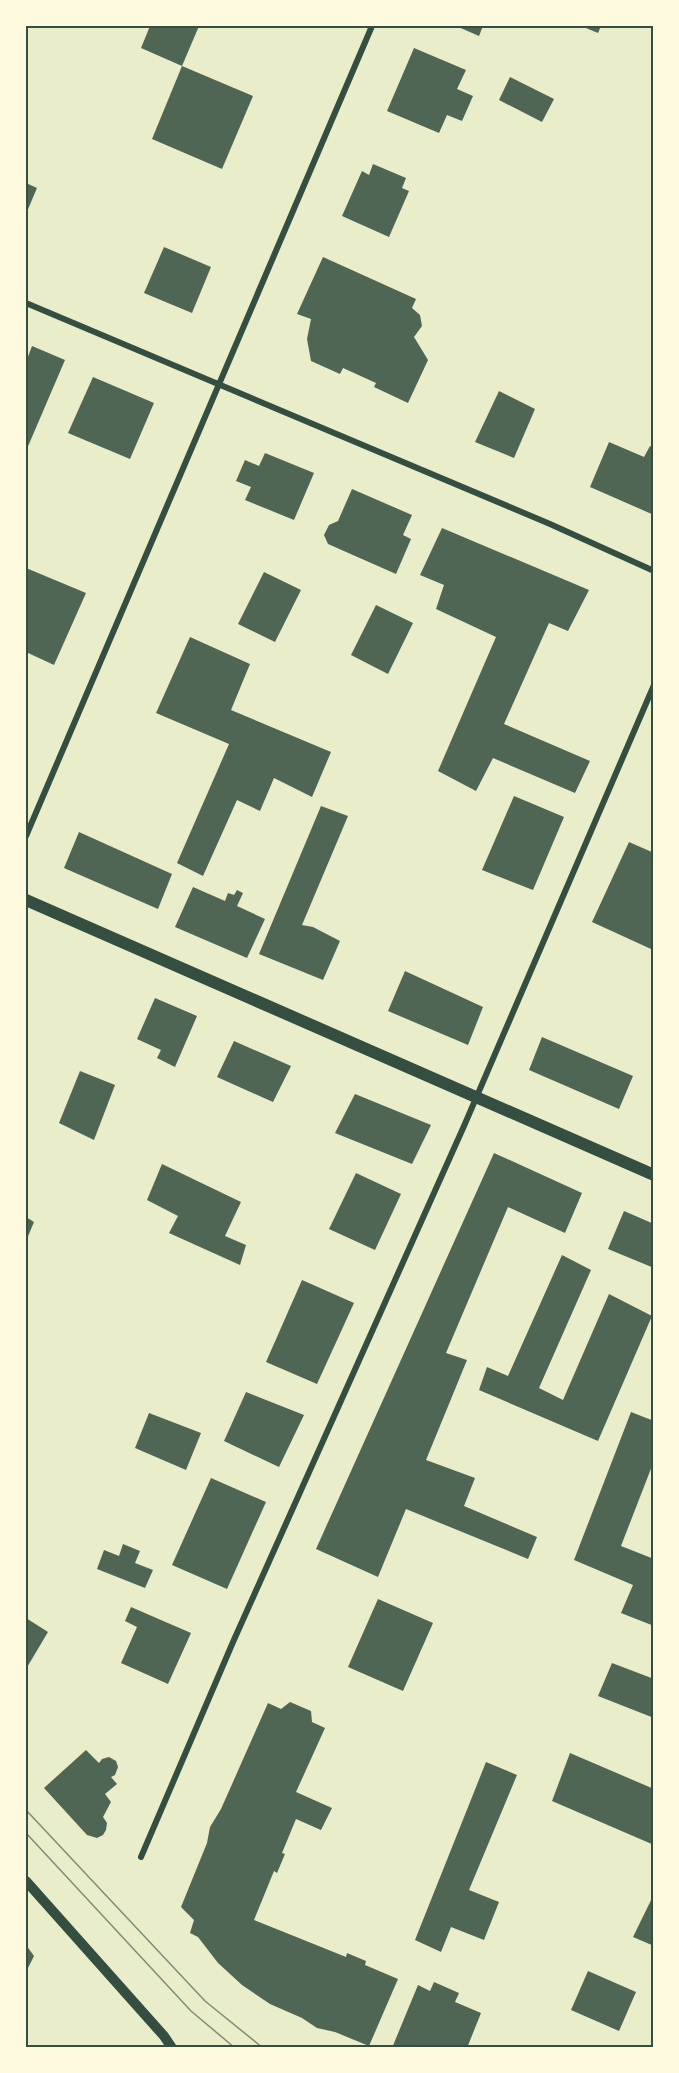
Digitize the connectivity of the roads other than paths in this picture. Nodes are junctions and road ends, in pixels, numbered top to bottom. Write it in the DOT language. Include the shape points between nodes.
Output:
graph roads {
  1 [pos="372,26"];
  2 [pos="26,303"];
  3 [pos="220,385"];
  4 [pos="654,571"];
  5 [pos="654,685"];
  6 [pos="26,836"];
  7 [pos="26,900"];
  8 [pos="475,1097"];
  9 [pos="654,1175"];
  10 [pos="141,1857"];
  11 [pos="26,1881"];
  12 [pos="172,2048"];
  1 -- 3 [label="street"];
  2 -- 3 [label="street"];
  3 -- 4 [label="street"];
  3 -- 6 [label="street"];
  5 -- 8 [label="street"];
  7 -- 8 [label="main road"];
  8 -- 9 [label="main road"];
  8 -- 10 [label="street"];
  11 -- 12 [label="street"];
}
